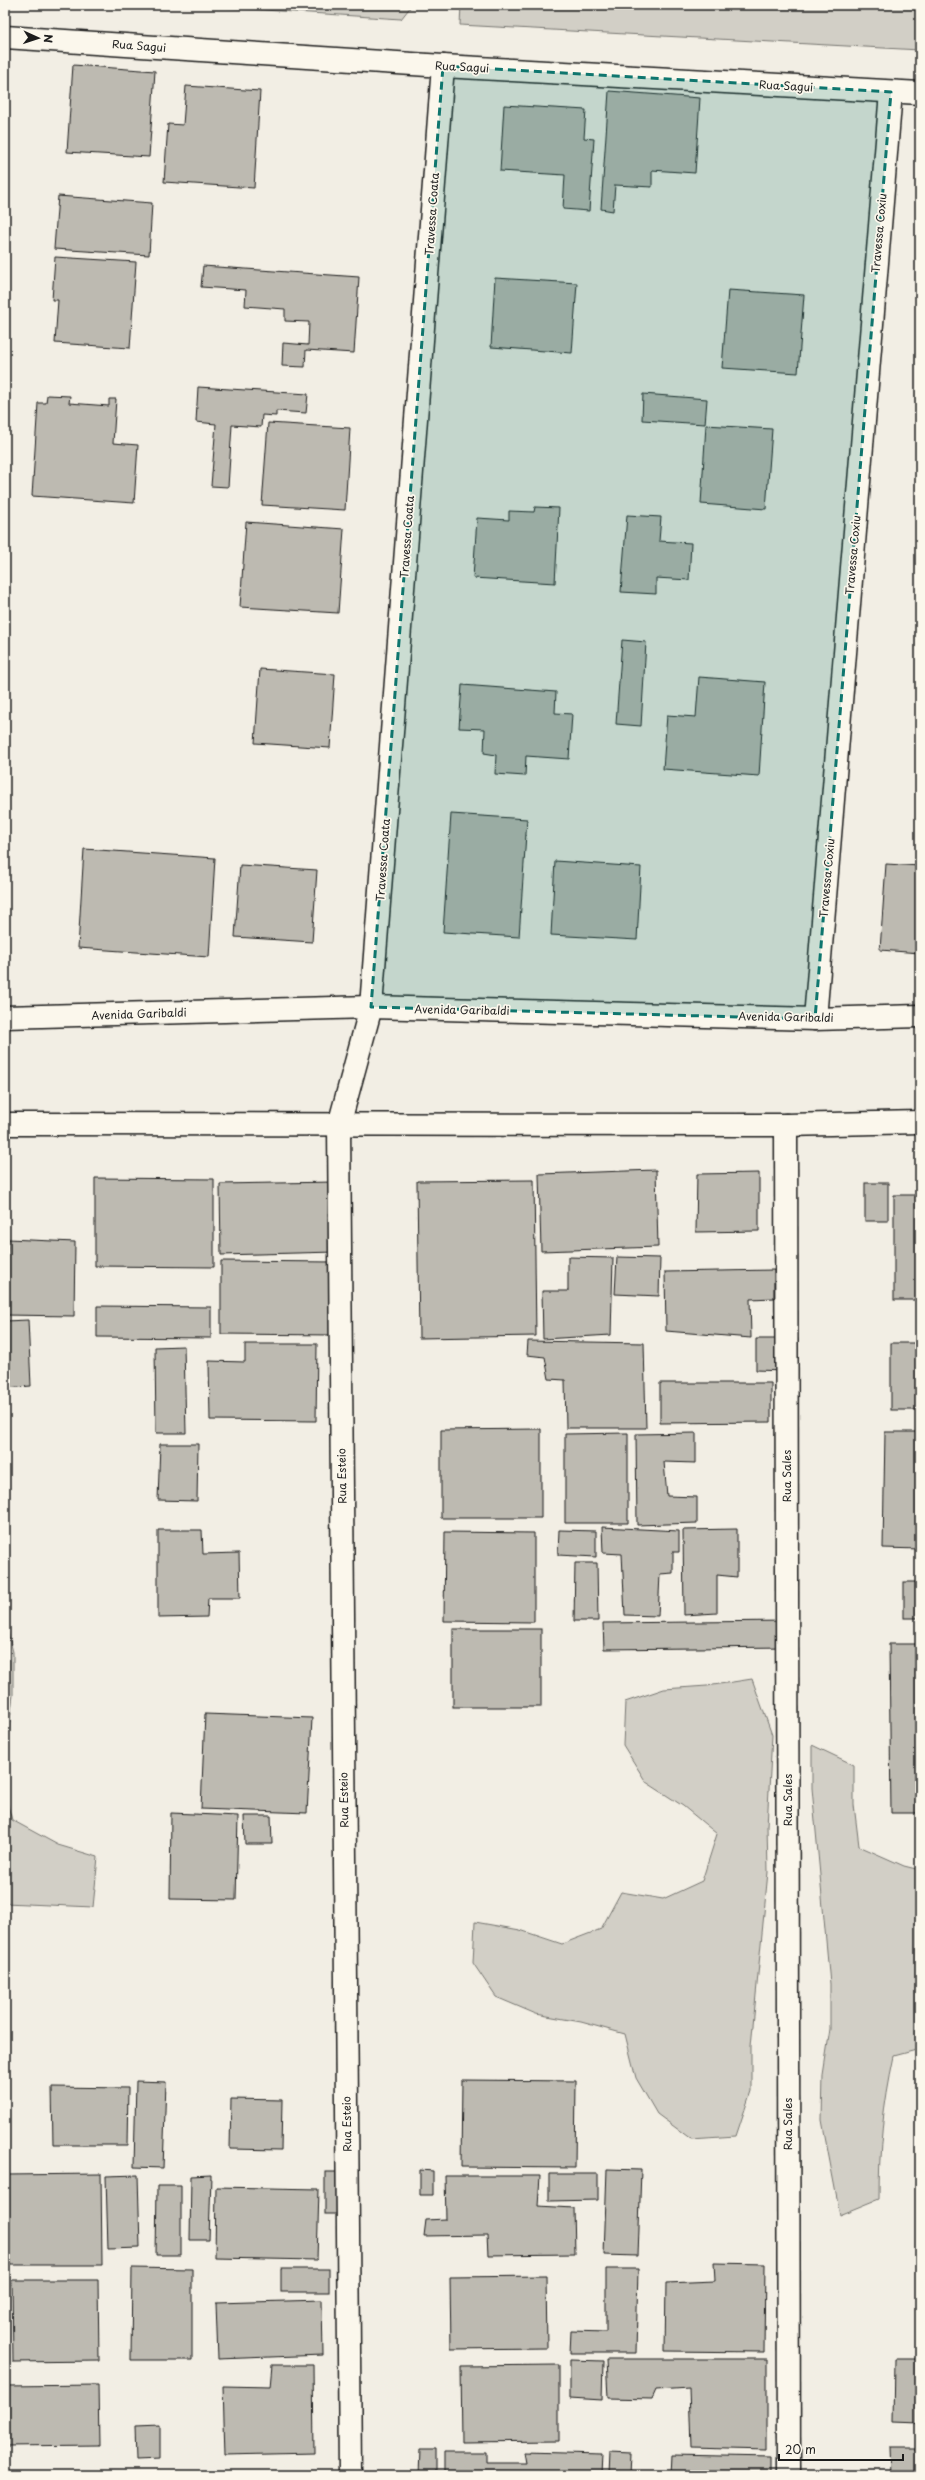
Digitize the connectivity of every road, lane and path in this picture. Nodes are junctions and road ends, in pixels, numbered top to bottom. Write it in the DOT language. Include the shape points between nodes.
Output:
graph roads {
  1 [pos="5,37"];
  2 [pos="443,66"];
  3 [pos="891,92"];
  4 [pos="920,93"];
  5 [pos="371,1007"];
  6 [pos="920,1016"];
  7 [pos="5,1018"];
  8 [pos="815,1019"];
  9 [pos="920,1122"];
  10 [pos="5,1124"];
  11 [pos="338,1125"];
  12 [pos="786,1125"];
  13 [pos="350,2475"];
  14 [pos="789,2475"];
  1 -- 2 [label="street, Rua Sagui"];
  2 -- 3 [label="street, Rua Sagui"];
  2 -- 5 [label="street, Travessa Coata"];
  3 -- 4 [label="street, Rua Sagui"];
  3 -- 8 [label="street, Travessa Coxiu"];
  5 -- 7 [label="street, Avenida Garibaldi"];
  5 -- 8 [label="street, Avenida Garibaldi"];
  5 -- 11 [label="street, Travessa Coata"];
  6 -- 8 [label="street, Avenida Garibaldi"];
  9 -- 12 [label="street"];
  10 -- 11 [label="street"];
  11 -- 12 [label="street"];
  11 -- 13 [label="street, Rua Esteio"];
  12 -- 14 [label="street, Rua Sales"];
}
